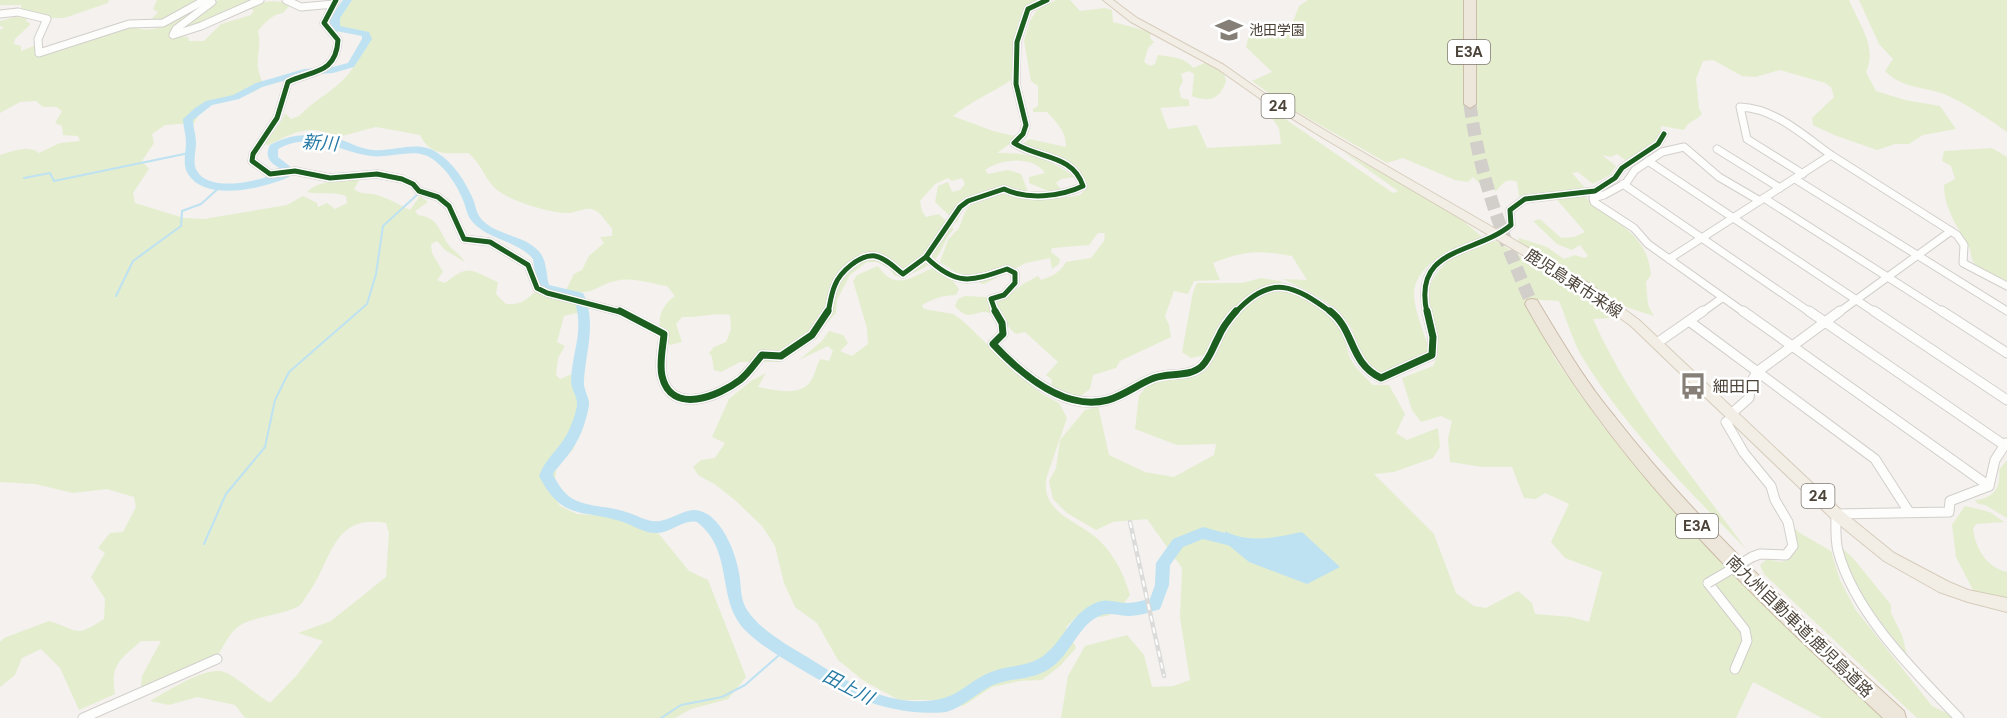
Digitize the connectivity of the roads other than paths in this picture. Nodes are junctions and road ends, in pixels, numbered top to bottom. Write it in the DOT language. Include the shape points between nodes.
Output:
graph roads {
  1 [pos="205,0"];
  2 [pos="210,0"];
  3 [pos="260,0"];
  4 [pos="286,0"];
  5 [pos="1047,0"];
  6 [pos="1107,0"];
  7 [pos="1470,0"];
  8 [pos="335,2"];
  9 [pos="0,14"];
  10 [pos="1470,104"];
  11 [pos="1664,134"];
  12 [pos="1717,149"];
  13 [pos="1831,155"];
  14 [pos="1648,161"];
  15 [pos="1803,174"];
  16 [pos="1795,179"];
  17 [pos="1623,184"];
  18 [pos="1780,188"];
  19 [pos="1762,200"];
  20 [pos="1734,218"];
  21 [pos="1951,231"];
  22 [pos="1497,235"];
  23 [pos="1701,238"];
  24 [pos="1918,255"];
  25 [pos="926,258"];
  26 [pos="1669,259"];
  27 [pos="1888,277"];
  28 [pos="2007,286"];
  29 [pos="1722,298"];
  30 [pos="1857,300"];
  31 [pos="1532,304"];
  32 [pos="2007,311"];
  33 [pos="1689,321"];
  34 [pos="1825,323"];
  35 [pos="1657,343"];
  36 [pos="1792,348"];
  37 [pos="2007,353"];
  38 [pos="1757,372"];
  39 [pos="2007,400"];
  40 [pos="1733,415"];
  41 [pos="2005,444"];
  42 [pos="1989,486"];
  43 [pos="1908,512"];
  44 [pos="1836,514"];
  45 [pos="2007,605"];
  46 [pos="217,658"];
  47 [pos="1735,669"];
  48 [pos="83,718"];
  49 [pos="1897,718"];
  50 [pos="1959,718"];
  1 -- 9 [label="street" via="163,23 129,24 39,53 38,39 47,19 18,12"];
  2 -- 3 [label="street" via="176,28 173,35 188,33"];
  4 -- 8 [label="street" via="301,8"];
  5 -- 25 [label="street" via="1028,9 1017,42 1017,95 1026,125 1014,143 1070,165 1083,180 1083,186 1070,192 1019,196 1004,189 968,201"];
  6 -- 22 [label="main road, 鹿児島東市来線 / 24" via="1134,20 1221,67 1329,137"];
  7 -- 10 [label="highway, E3A"];
  8 -- 25 [label="street" via="324,23 339,42 331,64 321,73 288,82 277,118 252,161 270,174 295,171 330,178 391,176 438,197 455,214 464,239 490,242 528,265 537,288 638,316 664,334 661,378 675,397 692,401 713,397 741,379 762,355 781,356 802,344 828,313 835,283 860,259 874,256 903,274"];
  11 -- 22 [label="street" via="1658,144 1595,191 1516,203 1510,210 1510,225"];
  12 -- 18 [label="street"];
  13 -- 15 [label="street"];
  13 -- 15 [label="street" via="1771,115 1750,106 1740,107 1747,139"];
  13 -- 21 [label="street"];
  14 -- 17 [label="street"];
  14 -- 19 [label="street" via="1662,152 1684,147 1730,187"];
  14 -- 20 [label="street"];
  15 -- 16 [label="street"];
  16 -- 18 [label="street"];
  16 -- 24 [label="street"];
  17 -- 23 [label="street"];
  17 -- 26 [label="street" via="1593,198 1594,202 1634,228"];
  18 -- 19 [label="street"];
  19 -- 20 [label="street"];
  19 -- 27 [label="street"];
  20 -- 23 [label="street"];
  20 -- 30 [label="street"];
  21 -- 24 [label="street"];
  21 -- 28 [label="street" via="1964,245 1963,263"];
  22 -- 25 [label="street" via="1451,253 1435,264 1425,289 1432,355 1391,375 1382,378 1369,370 1352,348 1342,322 1332,313 1289,287 1268,288 1253,296 1221,330 1199,368 1156,376 1118,397 1102,401 1083,401 1059,394 1010,363 993,344 1004,334 1004,328 991,299 1004,295 1015,283 1015,273 1007,269 978,280 962,280 941,274"];
  22 -- 35 [label="main road, 鹿児島東市来線 / 24" via="1610,303"];
  23 -- 26 [label="street"];
  23 -- 34 [label="street"];
  24 -- 27 [label="street"];
  24 -- 32 [label="street"];
  26 -- 29 [label="street"];
  27 -- 30 [label="street"];
  27 -- 37 [label="street"];
  29 -- 33 [label="street"];
  29 -- 36 [label="street"];
  30 -- 34 [label="street"];
  30 -- 39 [label="street"];
  31 -- 49 [label="highway, 南九州自動車道;鹿児島道路 / E3A" via="1589,397 1651,475 1761,590"];
  33 -- 35 [label="street"];
  33 -- 38 [label="street"];
  34 -- 36 [label="street"];
  34 -- 41 [label="street"];
  35 -- 40 [label="main road, 鹿児島東市来線 / 24"];
  36 -- 38 [label="street"];
  36 -- 42 [label="street"];
  38 -- 40 [label="street" via="1749,398"];
  38 -- 43 [label="street" via="1875,459"];
  40 -- 44 [label="main road, 鹿児島東市来線 / 24"];
  40 -- 47 [label="street, bridge" via="1726,422 1744,453 1771,486 1793,540 1786,555 1760,554 1708,583 1744,630 1746,641"];
  41 -- 42 [label="street" via="1995,460"];
  42 -- 43 [label="street" via="1950,501 1949,513"];
  43 -- 44 [label="street"];
  44 -- 45 [label="main road, 鹿児島東市来線 / 24" via="1914,573 1968,596"];
  44 -- 50 [label="street" via="1838,552 1860,598 1904,657"];
  46 -- 48 [label="street"];
}
